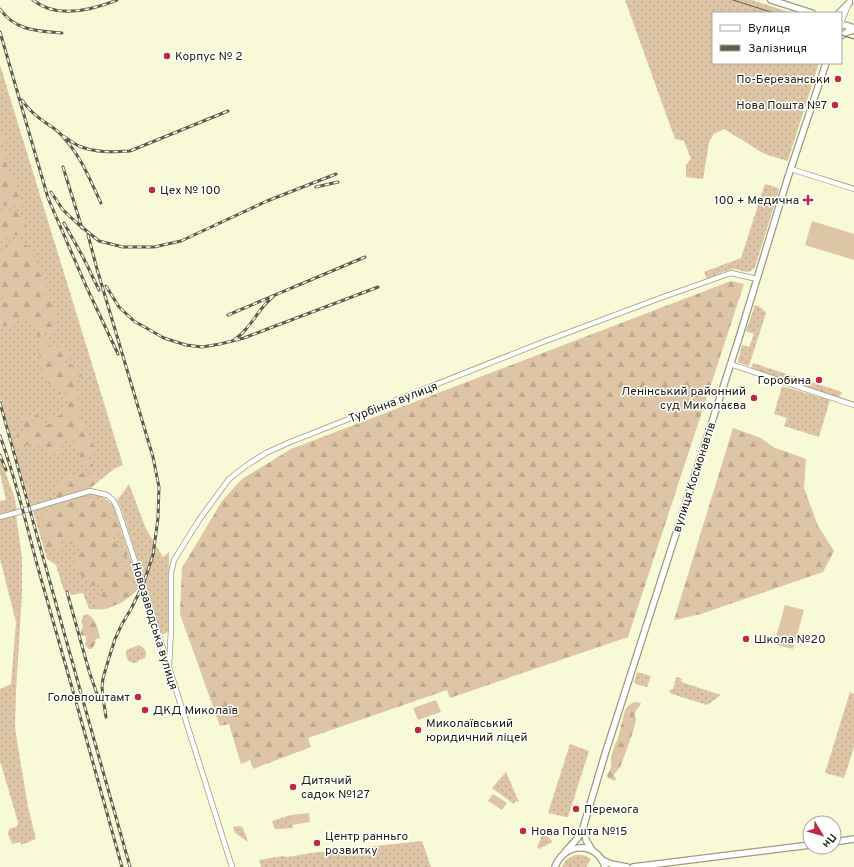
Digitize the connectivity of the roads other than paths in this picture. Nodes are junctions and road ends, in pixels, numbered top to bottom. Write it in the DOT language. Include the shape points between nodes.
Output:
graph roads {
  1 [pos="771,0"];
  2 [pos="849,2"];
  3 [pos="809,12"];
  4 [pos="840,12"];
  5 [pos="842,20"];
  6 [pos="842,23"];
  7 [pos="854,29"];
  8 [pos="842,35"];
  9 [pos="826,64"];
  10 [pos="791,169"];
  11 [pos="854,189"];
  12 [pos="757,279"];
  13 [pos="730,364"];
  14 [pos="854,405"];
  15 [pos="0,517"];
  16 [pos="169,667"];
  17 [pos="585,823"];
  18 [pos="854,839"];
  19 [pos="842,841"];
  20 [pos="802,846"];
  21 [pos="565,852"];
  22 [pos="594,852"];
  23 [pos="558,859"];
  24 [pos="602,860"];
  25 [pos="232,867"];
  26 [pos="550,867"];
  27 [pos="555,867"];
  28 [pos="605,867"];
  29 [pos="627,867"];
  30 [pos="633,867"];
  1 -- 3 [label="main road"];
  2 -- 4 [label="main road"];
  2 -- 5 [label="street"];
  6 -- 7 [label="main road"];
  7 -- 8 [label="main road"];
  9 -- 10 [label="main road, вулиця Космонавтів"];
  10 -- 11 [label="street"];
  10 -- 12 [label="main road, вулиця Космонавтів"];
  12 -- 13 [label="main road, вулиця Космонавтів"];
  12 -- 16 [label="street, Турбінна вулиця" via="731,273 670,294 288,443 246,465 229,479 174,560 171,573"];
  13 -- 14 [label="street"];
  13 -- 17 [label="main road, вулиця Космонавтів"];
  15 -- 16 [label="street, Новозаводська вулиця" via="86,492 94,491 113,500"];
  16 -- 25 [label="street, Новозаводська вулиця"];
  17 -- 21 [label="main road, вулиця Космонавтів" via="577,839"];
  17 -- 22 [label="main road, вулиця Космонавтів" via="586,840"];
  18 -- 19 [label="main road"];
  20 -- 30 [label="main road"];
  21 -- 22 [label="main road" via="579,848"];
  21 -- 23 [label="main road, вулиця Космонавтів"];
  22 -- 24 [label="main road, вулиця Космонавтів"];
  23 -- 26 [label="main road, вулиця Космонавтів"];
  23 -- 27 [label="main road"];
  24 -- 28 [label="main road"];
  24 -- 29 [label="main road"];
}
